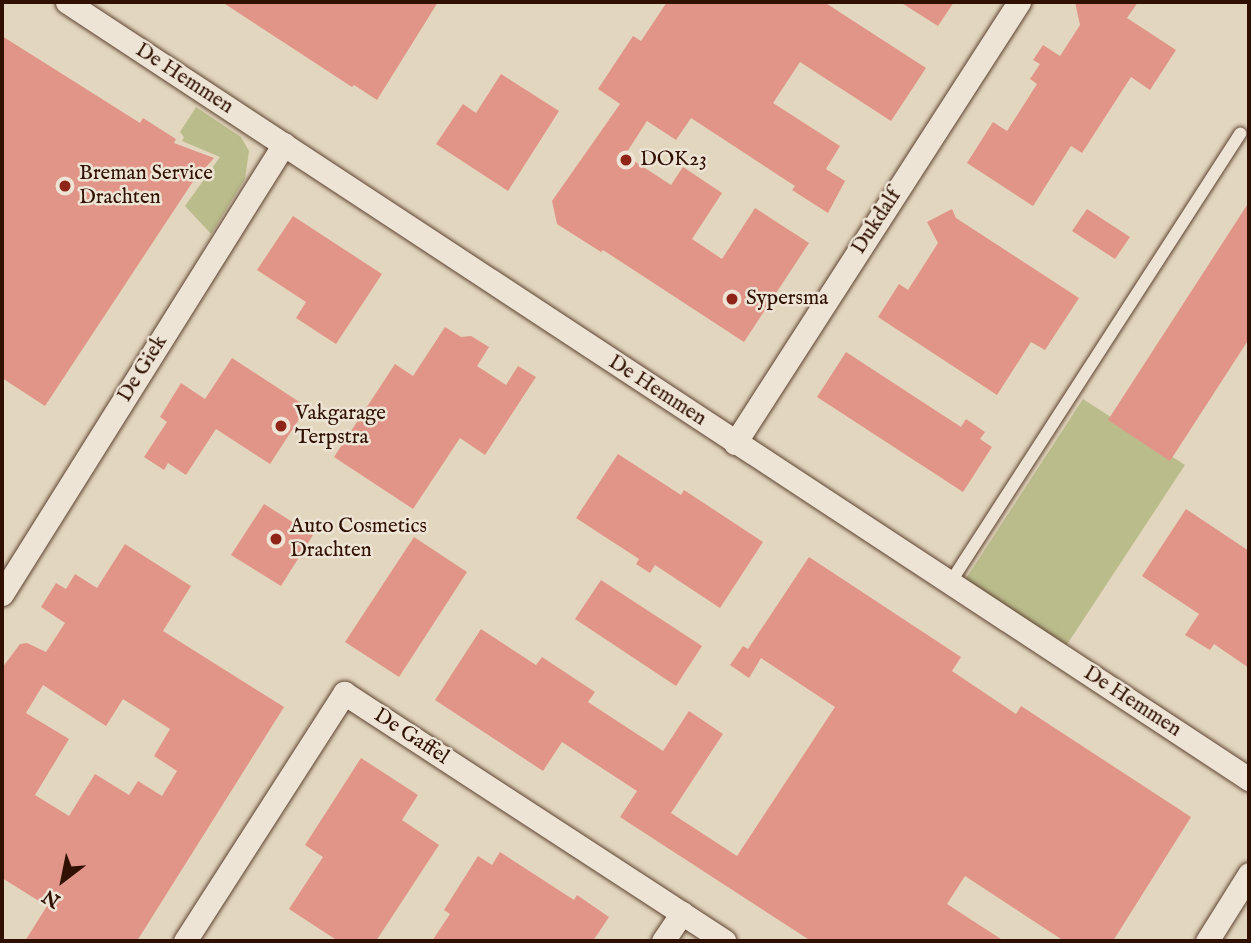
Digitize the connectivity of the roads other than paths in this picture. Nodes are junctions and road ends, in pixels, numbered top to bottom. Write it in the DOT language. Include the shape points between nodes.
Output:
graph roads {
  1 [pos="66,2"];
  2 [pos="1019,2"];
  3 [pos="1241,134"];
  4 [pos="284,144"];
  5 [pos="735,443"];
  6 [pos="950,583"];
  7 [pos="2,594"];
  8 [pos="1249,779"];
  9 [pos="1249,874"];
  10 [pos="682,913"];
  11 [pos="185,941"];
  12 [pos="663,941"];
  13 [pos="724,941"];
  14 [pos="1207,941"];
  1 -- 4 [label="street, De Hemmen"];
  2 -- 5 [label="street, Dukdalf"];
  3 -- 6 [label="lane"];
  4 -- 5 [label="street, De Hemmen"];
  4 -- 7 [label="street, De Giek"];
  5 -- 6 [label="street, De Hemmen"];
  6 -- 8 [label="street, De Hemmen"];
  9 -- 14 [label="street"];
  10 -- 11 [label="street, De Gaffel" via="344,693"];
  10 -- 12 [label="street"];
  10 -- 13 [label="street, De Gaffel"];
}
